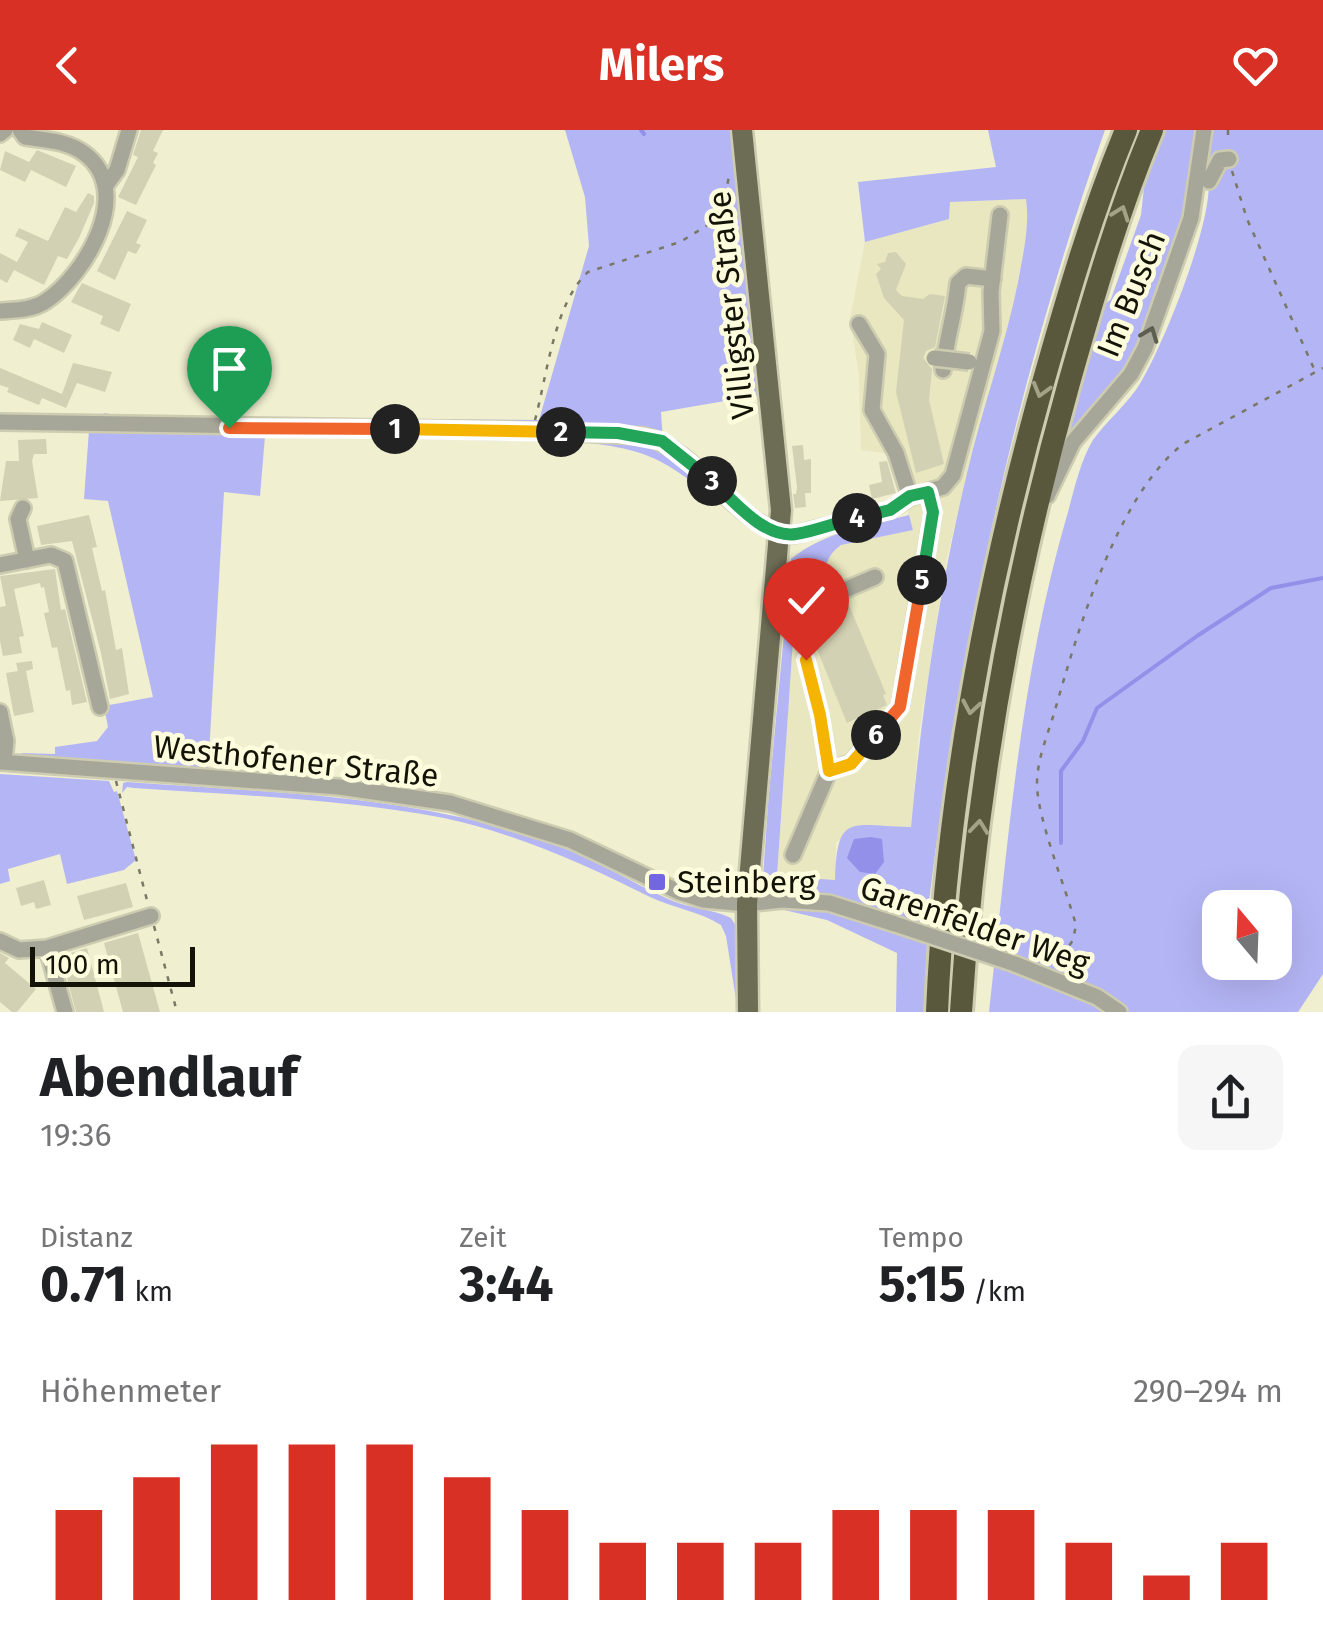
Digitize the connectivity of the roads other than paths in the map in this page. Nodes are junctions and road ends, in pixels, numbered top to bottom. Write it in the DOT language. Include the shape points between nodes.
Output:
graph roads {
  1 [pos="20,130"];
  2 [pos="129,130"];
  3 [pos="742,130"];
  4 [pos="1126,130"];
  5 [pos="1152,130"];
  6 [pos="1204,130"];
  7 [pos="1228,159"];
  8 [pos="1210,181"];
  9 [pos="106,185"];
  10 [pos="1000,215"];
  11 [pos="993,278"];
  12 [pos="0,311"];
  13 [pos="859,324"];
  14 [pos="976,363"];
  15 [pos="0,422"];
  16 [pos="928,492"];
  17 [pos="910,496"];
  18 [pos="23,508"];
  19 [pos="780,533"];
  20 [pos="28,560"];
  21 [pos="0,566"];
  22 [pos="1022,570"];
  23 [pos="875,577"];
  24 [pos="847,589"];
  25 [pos="806,660"];
  26 [pos="100,707"];
  27 [pos="0,712"];
  28 [pos="2,762"];
  29 [pos="829,771"];
  30 [pos="793,855"];
  31 [pos="748,904"];
  32 [pos="152,916"];
  33 [pos="0,941"];
  34 [pos="47,948"];
  35 [pos="65,1012"];
  36 [pos="748,1012"];
  37 [pos="938,1012"];
  38 [pos="961,1012"];
  39 [pos="1119,1012"];
  1 -- 9 [label="street" via="87,154"];
  2 -- 9 [label="street"];
  3 -- 19 [label="main road, Villigster Straße"];
  4 -- 37 [label="highway, one-way" via="1068,296 990,602 957,804"];
  22 -- 5 [label="highway, one-way" via="1093,296"];
  22 -- 6 [label="street, Im Busch, one-way" via="1073,442 1145,348 1190,218"];
  7 -- 8 [label="street" via="1220,160"];
  9 -- 12 [label="street" via="104,219 77,270 44,302"];
  10 -- 11 [label="street"];
  11 -- 14 [label="street" via="992,331"];
  11 -- 14 [label="street, bridge" via="966,276 958,284 954,322 938,364"];
  13 -- 17 [label="street" via="877,354 872,410"];
  14 -- 16 [label="street" via="953,475"];
  15 -- 19 [label="street" via="618,433 662,441 680,452 756,520"];
  16 -- 17 [label="street"];
  16 -- 29 [label="street" via="933,512 900,707 851,764"];
  17 -- 19 [label="street" via="890,510"];
  18 -- 20 [label="street" via="18,519"];
  19 -- 31 [label="main road, Villigster Straße"];
  20 -- 21 [label="street"];
  20 -- 26 [label="street" via="65,561"];
  38 -- 22 [label="highway, one-way" via="989,745"];
  23 -- 24 [label="street"];
  25 -- 29 [label="street"];
  27 -- 28 [label="street"];
  28 -- 31 [label="street, Westhofener Straße" via="339,787 450,804 570,840 679,892"];
  29 -- 30 [label="street"];
  31 -- 36 [label="main road, Villigster Straße"];
  31 -- 39 [label="street, Garenfelder Weg, bridge" via="829,903 1051,977"];
  32 -- 34 [label="street"];
  33 -- 34 [label="street" via="19,950"];
  34 -- 35 [label="street"];
}
